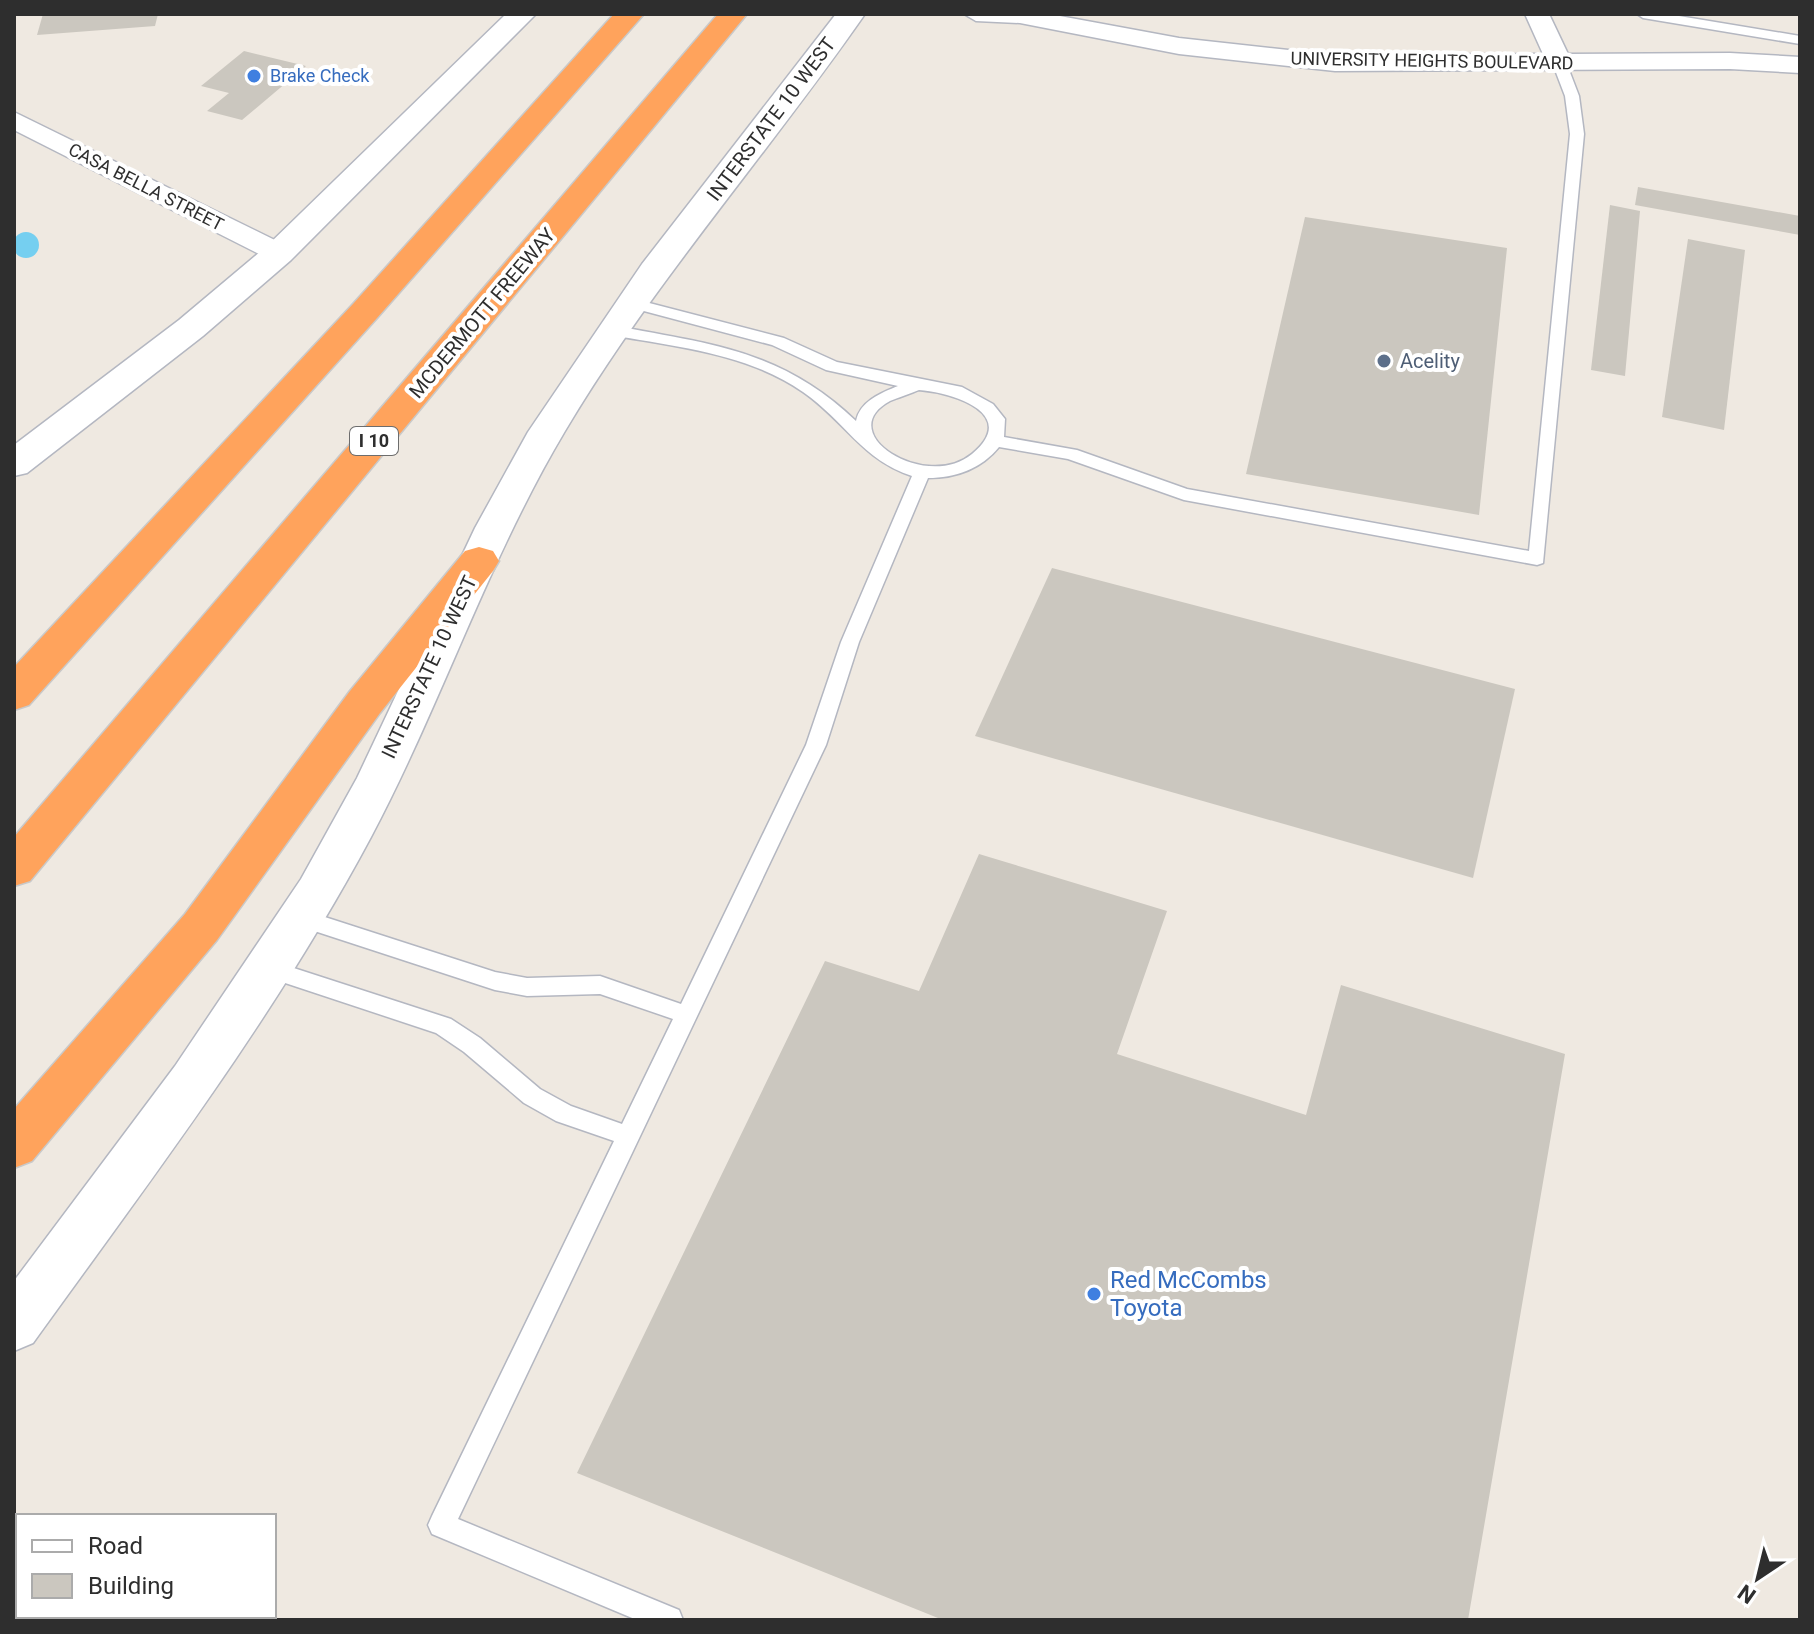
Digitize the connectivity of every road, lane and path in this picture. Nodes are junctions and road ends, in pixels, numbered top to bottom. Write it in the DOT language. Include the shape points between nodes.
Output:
graph roads {
  1 [pos="522,14"];
  2 [pos="630,14"];
  3 [pos="733,14"];
  4 [pos="851,14"];
  5 [pos="976,14"];
  6 [pos="1537,14"];
  7 [pos="1643,14"];
  8 [pos="1017,15"];
  9 [pos="1800,40"];
  10 [pos="1559,62"];
  11 [pos="1800,65"];
  12 [pos="14,120"];
  13 [pos="279,253"];
  14 [pos="621,316"];
  15 [pos="918,385"];
  16 [pos="863,437"];
  17 [pos="994,441"];
  18 [pos="14,464"];
  19 [pos="922,472"];
  20 [pos="479,561"];
  21 [pos="14,694"];
  22 [pos="14,868"];
  23 [pos="300,918"];
  24 [pos="269,969"];
  25 [pos="687,1015"];
  26 [pos="628,1136"];
  27 [pos="14,1145"];
  28 [pos="14,1325"];
  29 [pos="669,1620"];
  1 -- 13 [label="main road"];
  2 -- 21 [label="highway"];
  3 -- 22 [label="highway, MCDERMOTT FREEWAY / I 10"];
  4 -- 14 [label="main road, INTERSTATE 10 WEST"];
  5 -- 8 [label="street, UNIVERSITY HEIGHTS BOULEVARD"];
  6 -- 10 [label="street"];
  7 -- 9 [label="lane"];
  8 -- 10 [label="street, UNIVERSITY HEIGHTS BOULEVARD" via="1264,57 1335,63"];
  10 -- 11 [label="street, UNIVERSITY HEIGHTS BOULEVARD"];
  10 -- 17 [label="lane" via="1572,96 1577,134 1537,559 1184,494 1071,454"];
  12 -- 13 [label="street, CASA BELLA STREET"];
  13 -- 18 [label="main road"];
  14 -- 15 [label="lane" via="778,341 832,366"];
  14 -- 16 [label="lane" via="806,386"];
  14 -- 20 [label="main road, INTERSTATE 10 WEST" via="545,435"];
  15 -- 16 [label="lane" via="874,403 863,419"];
  15 -- 17 [label="lane" via="956,388 985,404 997,428"];
  16 -- 19 [label="lane" via="874,454 895,467"];
  17 -- 19 [label="lane" via="967,466"];
  19 -- 25 [label="lane" via="850,642 816,745"];
  20 -- 23 [label="main road, INTERSTATE 10 WEST" via="355,826"];
  20 -- 27 [label="highway" via="365,702 201,927"];
  23 -- 24 [label="main road, INTERSTATE 10 WEST"];
  23 -- 25 [label="lane" via="495,981 527,987 600,985"];
  24 -- 26 [label="lane" via="443,1026 532,1096 564,1114"];
  24 -- 28 [label="main road, INTERSTATE 10 WEST"];
  25 -- 26 [label="lane"];
  26 -- 29 [label="lane" via="441,1525"];
}
